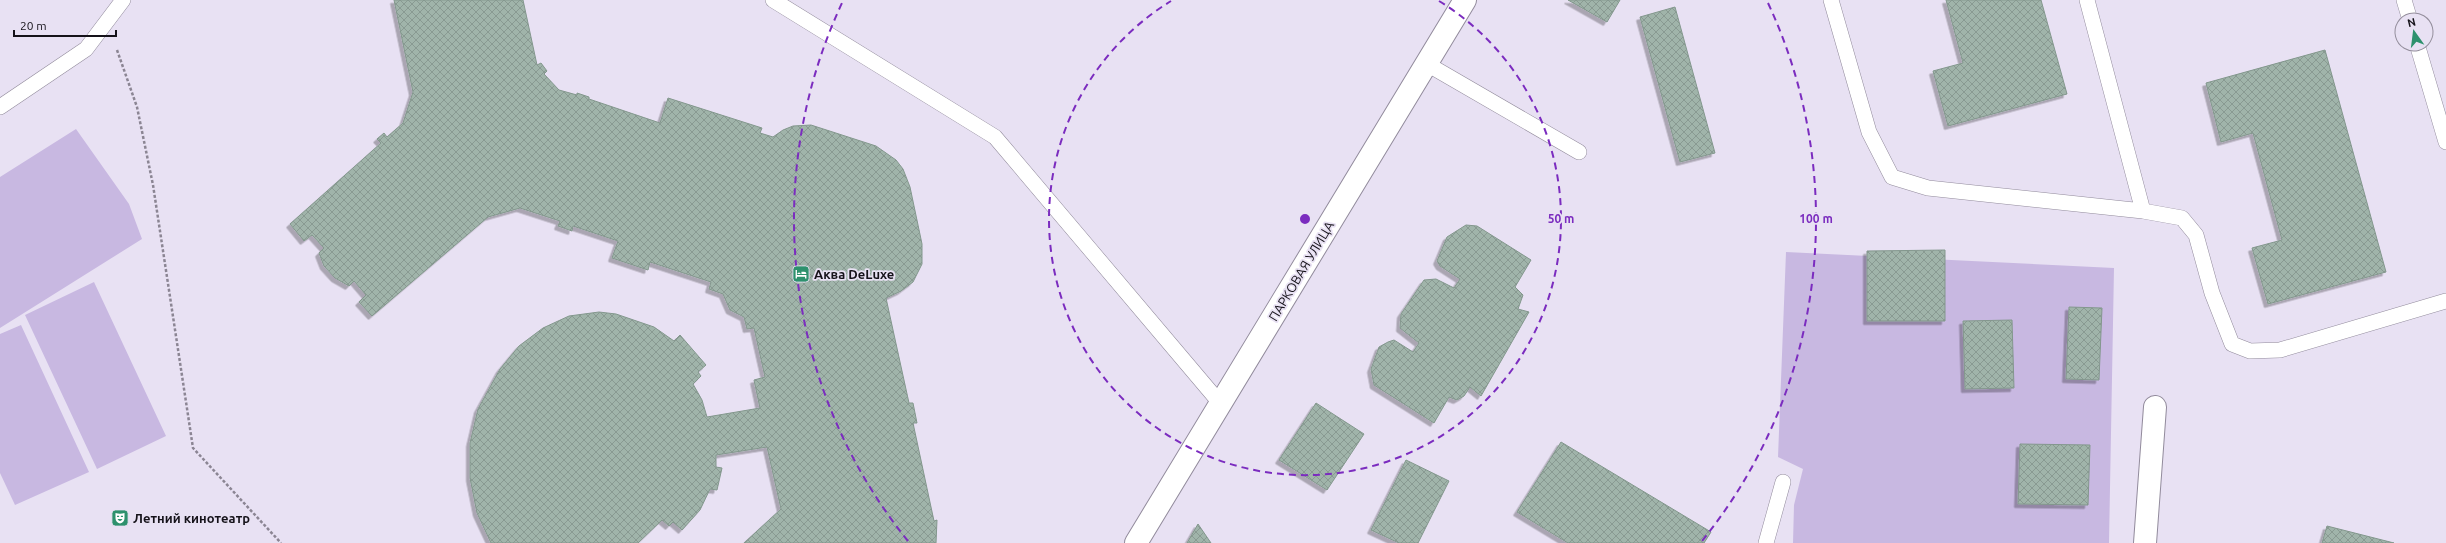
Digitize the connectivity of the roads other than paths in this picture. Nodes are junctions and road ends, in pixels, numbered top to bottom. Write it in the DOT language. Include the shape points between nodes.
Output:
graph roads {
  1 [pos="123,0"];
  2 [pos="773,0"];
  3 [pos="1465,0"];
  4 [pos="1831,0"];
  5 [pos="2087,0"];
  6 [pos="2404,0"];
  7 [pos="2408,12"];
  8 [pos="2419,52"];
  9 [pos="1427,64"];
  10 [pos="0,108"];
  11 [pos="2446,142"];
  12 [pos="1578,152"];
  13 [pos="2143,212"];
  14 [pos="2446,301"];
  15 [pos="1220,403"];
  16 [pos="2155,407"];
  17 [pos="1783,482"];
  18 [pos="1136,543"];
  19 [pos="1766,543"];
  20 [pos="2145,543"];
  1 -- 10 [label="lane" via="86,49"];
  2 -- 15 [label="lane" via="995,137"];
  3 -- 9 [label="street, ПАРКОВАЯ УЛИЦА"];
  4 -- 13 [label="lane" via="1868,132 1892,177 1928,188"];
  5 -- 13 [label="lane"];
  6 -- 7 [label="lane"];
  8 -- 11 [label="lane"];
  9 -- 12 [label="lane"];
  9 -- 15 [label="street, ПАРКОВАЯ УЛИЦА"];
  13 -- 14 [label="lane" via="2182,218 2196,235 2212,293 2232,344 2250,351 2280,350"];
  15 -- 18 [label="street, ПАРКОВАЯ УЛИЦА"];
  16 -- 20 [label="street"];
  17 -- 19 [label="lane"];
}
